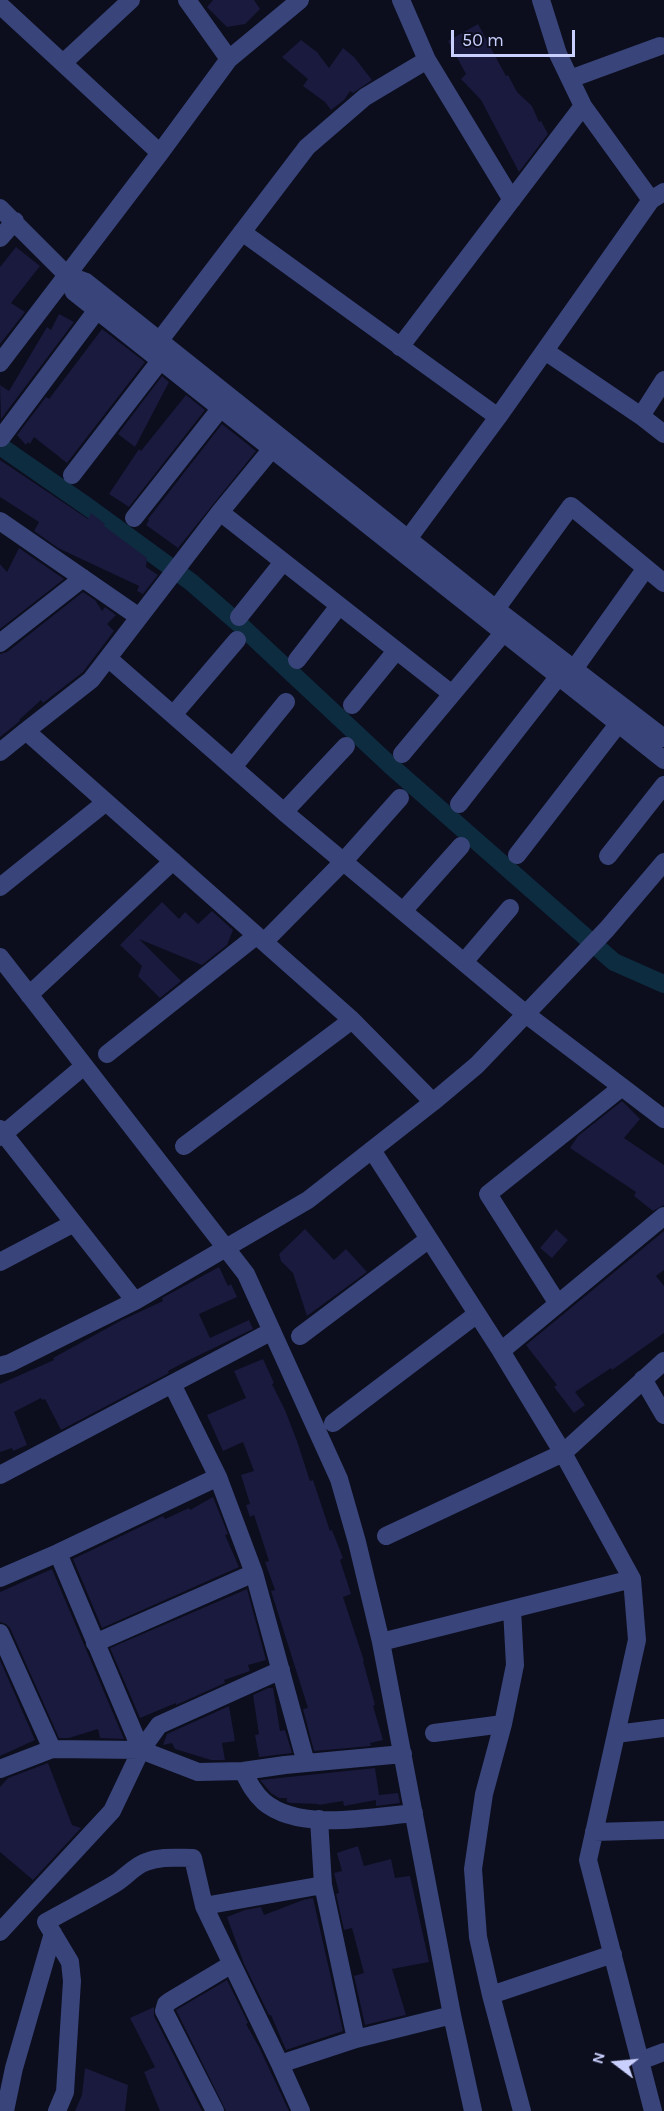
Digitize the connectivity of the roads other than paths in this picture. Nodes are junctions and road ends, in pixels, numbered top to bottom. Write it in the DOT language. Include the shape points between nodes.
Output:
graph roads {
  1 [pos="131,0"];
  2 [pos="186,0"];
  3 [pos="300,0"];
  4 [pos="401,0"];
  5 [pos="541,0"];
  6 [pos="0,5"];
  7 [pos="660,46"];
  8 [pos="229,59"];
  9 [pos="427,60"];
  10 [pos="63,63"];
  11 [pos="570,79"];
  12 [pos="583,106"];
  13 [pos="160,153"];
  14 [pos="657,196"];
  15 [pos="512,200"];
  16 [pos="0,208"];
  17 [pos="15,221"];
  18 [pos="242,232"];
  19 [pos="0,238"];
  20 [pos="67,275"];
  21 [pos="97,310"];
  22 [pos="160,340"];
  23 [pos="400,347"];
  24 [pos="545,351"];
  25 [pos="160,361"];
  26 [pos="0,363"];
  27 [pos="664,380"];
  28 [pos="220,410"];
  29 [pos="641,416"];
  30 [pos="498,417"];
  31 [pos="664,434"];
  32 [pos="1,438"];
  33 [pos="271,450"];
  34 [pos="72,475"];
  35 [pos="220,512"];
  36 [pos="134,518"];
  37 [pos="3,528"];
  38 [pos="408,539"];
  39 [pos="283,562"];
  40 [pos="646,568"];
  41 [pos="83,578"];
  42 [pos="664,583"];
  43 [pos="339,606"];
  44 [pos="496,609"];
  45 [pos="140,616"];
  46 [pos="239,617"];
  47 [pos="504,633"];
  48 [pos="237,640"];
  49 [pos="0,643"];
  50 [pos="396,651"];
  51 [pos="108,658"];
  52 [pos="297,660"];
  53 [pos="566,672"];
  54 [pos="452,694"];
  55 [pos="286,702"];
  56 [pos="352,705"];
  57 [pos="173,715"];
  58 [pos="619,723"];
  59 [pos="26,731"];
  60 [pos="664,738"];
  61 [pos="346,746"];
  62 [pos="0,752"];
  63 [pos="402,754"];
  64 [pos="664,760"];
  65 [pos="233,767"];
  66 [pos="664,785"];
  67 [pos="400,798"];
  68 [pos="106,802"];
  69 [pos="459,804"];
  70 [pos="284,812"];
  71 [pos="461,846"];
  72 [pos="517,855"];
  73 [pos="608,856"];
  74 [pos="173,861"];
  75 [pos="343,861"];
  76 [pos="664,862"];
  77 [pos="0,887"];
  78 [pos="510,908"];
  79 [pos="403,911"];
  80 [pos="260,939"];
  81 [pos="0,957"];
  82 [pos="464,962"];
  83 [pos="29,995"];
  84 [pos="527,1015"];
  85 [pos="352,1020"];
  86 [pos="107,1054"];
  87 [pos="84,1066"];
  88 [pos="622,1088"];
  89 [pos="433,1102"];
  90 [pos="664,1119"];
  91 [pos="2,1133"];
  92 [pos="184,1146"];
  93 [pos="372,1150"];
  94 [pos="664,1216"];
  95 [pos="74,1223"];
  96 [pos="429,1239"];
  97 [pos="237,1242"];
  98 [pos="0,1262"];
  99 [pos="135,1301"];
  100 [pos="558,1304"];
  101 [pos="477,1314"];
  102 [pos="272,1331"];
  103 [pos="300,1336"];
  104 [pos="501,1351"];
  105 [pos="664,1361"];
  106 [pos="0,1366"];
  107 [pos="643,1379"];
  108 [pos="172,1384"];
  109 [pos="664,1415"];
  110 [pos="333,1423"];
  111 [pos="563,1453"];
  112 [pos="0,1475"];
  113 [pos="218,1477"];
  114 [pos="386,1536"];
  115 [pos="58,1553"];
  116 [pos="254,1573"];
  117 [pos="0,1578"];
  118 [pos="632,1579"];
  119 [pos="512,1610"];
  120 [pos="0,1633"];
  121 [pos="394,1639"];
  122 [pos="95,1643"];
  123 [pos="281,1670"];
  124 [pos="503,1724"];
  125 [pos="664,1728"];
  126 [pos="434,1733"];
  127 [pos="616,1734"];
  128 [pos="52,1749"];
  129 [pos="141,1750"];
  130 [pos="403,1754"];
  131 [pos="306,1763"];
  132 [pos="0,1769"];
  133 [pos="243,1771"];
  134 [pos="414,1813"];
  135 [pos="319,1819"];
  136 [pos="664,1830"];
  137 [pos="594,1832"];
  138 [pos="323,1885"];
  139 [pos="204,1906"];
  140 [pos="0,1932"];
  141 [pos="53,1933"];
  142 [pos="613,1954"];
  143 [pos="232,1964"];
  144 [pos="491,1995"];
  145 [pos="452,2014"];
  146 [pos="356,2039"];
  147 [pos="664,2052"];
  148 [pos="640,2061"];
  149 [pos="280,2064"];
  150 [pos="5,2111"];
  151 [pos="57,2111"];
  152 [pos="215,2111"];
  153 [pos="301,2111"];
  154 [pos="473,2111"];
  155 [pos="522,2111"];
  156 [pos="653,2111"];
  1 -- 10 [label="street"];
  2 -- 8 [label="street"];
  3 -- 8 [label="street"];
  4 -- 9 [label="street"];
  5 -- 11 [label="street"];
  6 -- 10 [label="street"];
  7 -- 11 [label="street"];
  8 -- 13 [label="street"];
  9 -- 15 [label="street"];
  9 -- 18 [label="street" via="365,97 307,147"];
  10 -- 13 [label="street"];
  11 -- 12 [label="street"];
  12 -- 14 [label="street"];
  12 -- 15 [label="street"];
  13 -- 20 [label="street"];
  14 -- 24 [label="street"];
  15 -- 23 [label="street"];
  16 -- 17 [label="street"];
  17 -- 19 [label="street"];
  17 -- 20 [label="street"];
  18 -- 22 [label="street"];
  18 -- 23 [label="street"];
  20 -- 21 [label="street" via="74,292"];
  20 -- 22 [label="street" via="86,282"];
  20 -- 26 [label="street"];
  21 -- 25 [label="street"];
  21 -- 32 [label="street"];
  22 -- 38 [label="street"];
  23 -- 30 [label="street"];
  24 -- 29 [label="street"];
  24 -- 30 [label="street"];
  25 -- 28 [label="street"];
  25 -- 34 [label="street"];
  27 -- 29 [label="street"];
  28 -- 33 [label="street"];
  28 -- 36 [label="street"];
  29 -- 31 [label="street"];
  30 -- 38 [label="street"];
  33 -- 35 [label="street"];
  33 -- 47 [label="street"];
  35 -- 39 [label="street"];
  35 -- 45 [label="street"];
  37 -- 41 [label="street"];
  38 -- 44 [label="street"];
  39 -- 43 [label="street"];
  39 -- 46 [label="street"];
  40 -- 42 [label="street"];
  40 -- 44 [label="street" via="571,506"];
  40 -- 53 [label="street"];
  41 -- 45 [label="street"];
  41 -- 49 [label="street"];
  43 -- 50 [label="street"];
  43 -- 52 [label="street"];
  44 -- 53 [label="street"];
  45 -- 51 [label="street"];
  47 -- 53 [label="street"];
  47 -- 54 [label="street"];
  48 -- 57 [label="street"];
  50 -- 54 [label="street"];
  50 -- 56 [label="street"];
  51 -- 57 [label="street"];
  51 -- 59 [label="street" via="91,680"];
  53 -- 58 [label="street"];
  53 -- 60 [label="street"];
  53 -- 69 [label="street"];
  54 -- 63 [label="street"];
  55 -- 65 [label="street"];
  57 -- 65 [label="street"];
  58 -- 64 [label="street"];
  58 -- 72 [label="street"];
  59 -- 62 [label="street"];
  59 -- 68 [label="street"];
  61 -- 70 [label="street"];
  65 -- 70 [label="street"];
  66 -- 73 [label="street"];
  67 -- 75 [label="street"];
  68 -- 74 [label="street"];
  68 -- 77 [label="street"];
  70 -- 75 [label="street"];
  71 -- 79 [label="street"];
  74 -- 80 [label="street"];
  74 -- 83 [label="street"];
  75 -- 79 [label="street"];
  75 -- 80 [label="street"];
  76 -- 84 [label="street"];
  78 -- 82 [label="street"];
  79 -- 82 [label="street"];
  80 -- 85 [label="street"];
  80 -- 86 [label="street"];
  81 -- 83 [label="street"];
  82 -- 84 [label="street"];
  83 -- 87 [label="street"];
  84 -- 88 [label="street"];
  84 -- 89 [label="street"];
  85 -- 89 [label="street"];
  85 -- 92 [label="street"];
  87 -- 91 [label="street"];
  87 -- 97 [label="street"];
  88 -- 90 [label="street"];
  88 -- 100 [label="street" via="488,1194"];
  89 -- 93 [label="street"];
  91 -- 95 [label="street"];
  93 -- 96 [label="street"];
  93 -- 97 [label="street" via="308,1200"];
  94 -- 100 [label="street"];
  95 -- 98 [label="street"];
  95 -- 99 [label="street"];
  96 -- 101 [label="street"];
  96 -- 103 [label="street"];
  97 -- 99 [label="street"];
  97 -- 102 [label="street" via="246,1274"];
  99 -- 106 [label="street"];
  100 -- 104 [label="street"];
  101 -- 104 [label="street"];
  101 -- 110 [label="street"];
  102 -- 108 [label="street"];
  102 -- 121 [label="street" via="339,1479 357,1542"];
  104 -- 111 [label="street"];
  105 -- 107 [label="street"];
  107 -- 109 [label="street"];
  107 -- 111 [label="street"];
  108 -- 112 [label="street"];
  108 -- 113 [label="street"];
  111 -- 114 [label="street"];
  111 -- 118 [label="street"];
  113 -- 115 [label="street"];
  113 -- 116 [label="street"];
  115 -- 117 [label="street"];
  115 -- 122 [label="street"];
  116 -- 122 [label="street"];
  116 -- 123 [label="street"];
  118 -- 119 [label="street"];
  118 -- 127 [label="street" via="636,1640"];
  119 -- 121 [label="street"];
  119 -- 124 [label="street" via="514,1665"];
  120 -- 128 [label="street"];
  121 -- 130 [label="street"];
  122 -- 129 [label="street"];
  123 -- 129 [label="street" via="159,1725"];
  123 -- 131 [label="street"];
  124 -- 126 [label="street"];
  124 -- 144 [label="street" via="484,1794 473,1869 478,1936"];
  125 -- 127 [label="street"];
  127 -- 137 [label="street"];
  128 -- 129 [label="street"];
  128 -- 132 [label="street"];
  129 -- 133 [label="street" via="198,1772"];
  129 -- 140 [label="street" via="112,1810"];
  130 -- 131 [label="street"];
  130 -- 134 [label="street"];
  131 -- 133 [label="street"];
  133 -- 135 [label="street" via="265,1803 299,1818"];
  134 -- 135 [label="street"];
  134 -- 145 [label="street"];
  135 -- 138 [label="street"];
  136 -- 137 [label="street"];
  137 -- 142 [label="street" via="588,1860"];
  138 -- 139 [label="street"];
  138 -- 146 [label="street"];
  139 -- 141 [label="street" via="193,1858 159,1858 135,1867 125,1877 46,1922"];
  139 -- 143 [label="street"];
  141 -- 150 [label="street"];
  141 -- 151 [label="street" via="70,1962 72,1981 65,2092"];
  142 -- 144 [label="street"];
  142 -- 148 [label="street"];
  143 -- 149 [label="street"];
  143 -- 152 [label="street" via="170,2001 164,2011"];
  144 -- 155 [label="street"];
  145 -- 146 [label="street"];
  145 -- 154 [label="street"];
  146 -- 149 [label="street"];
  147 -- 148 [label="street"];
  148 -- 156 [label="street"];
  149 -- 153 [label="street"];
}
